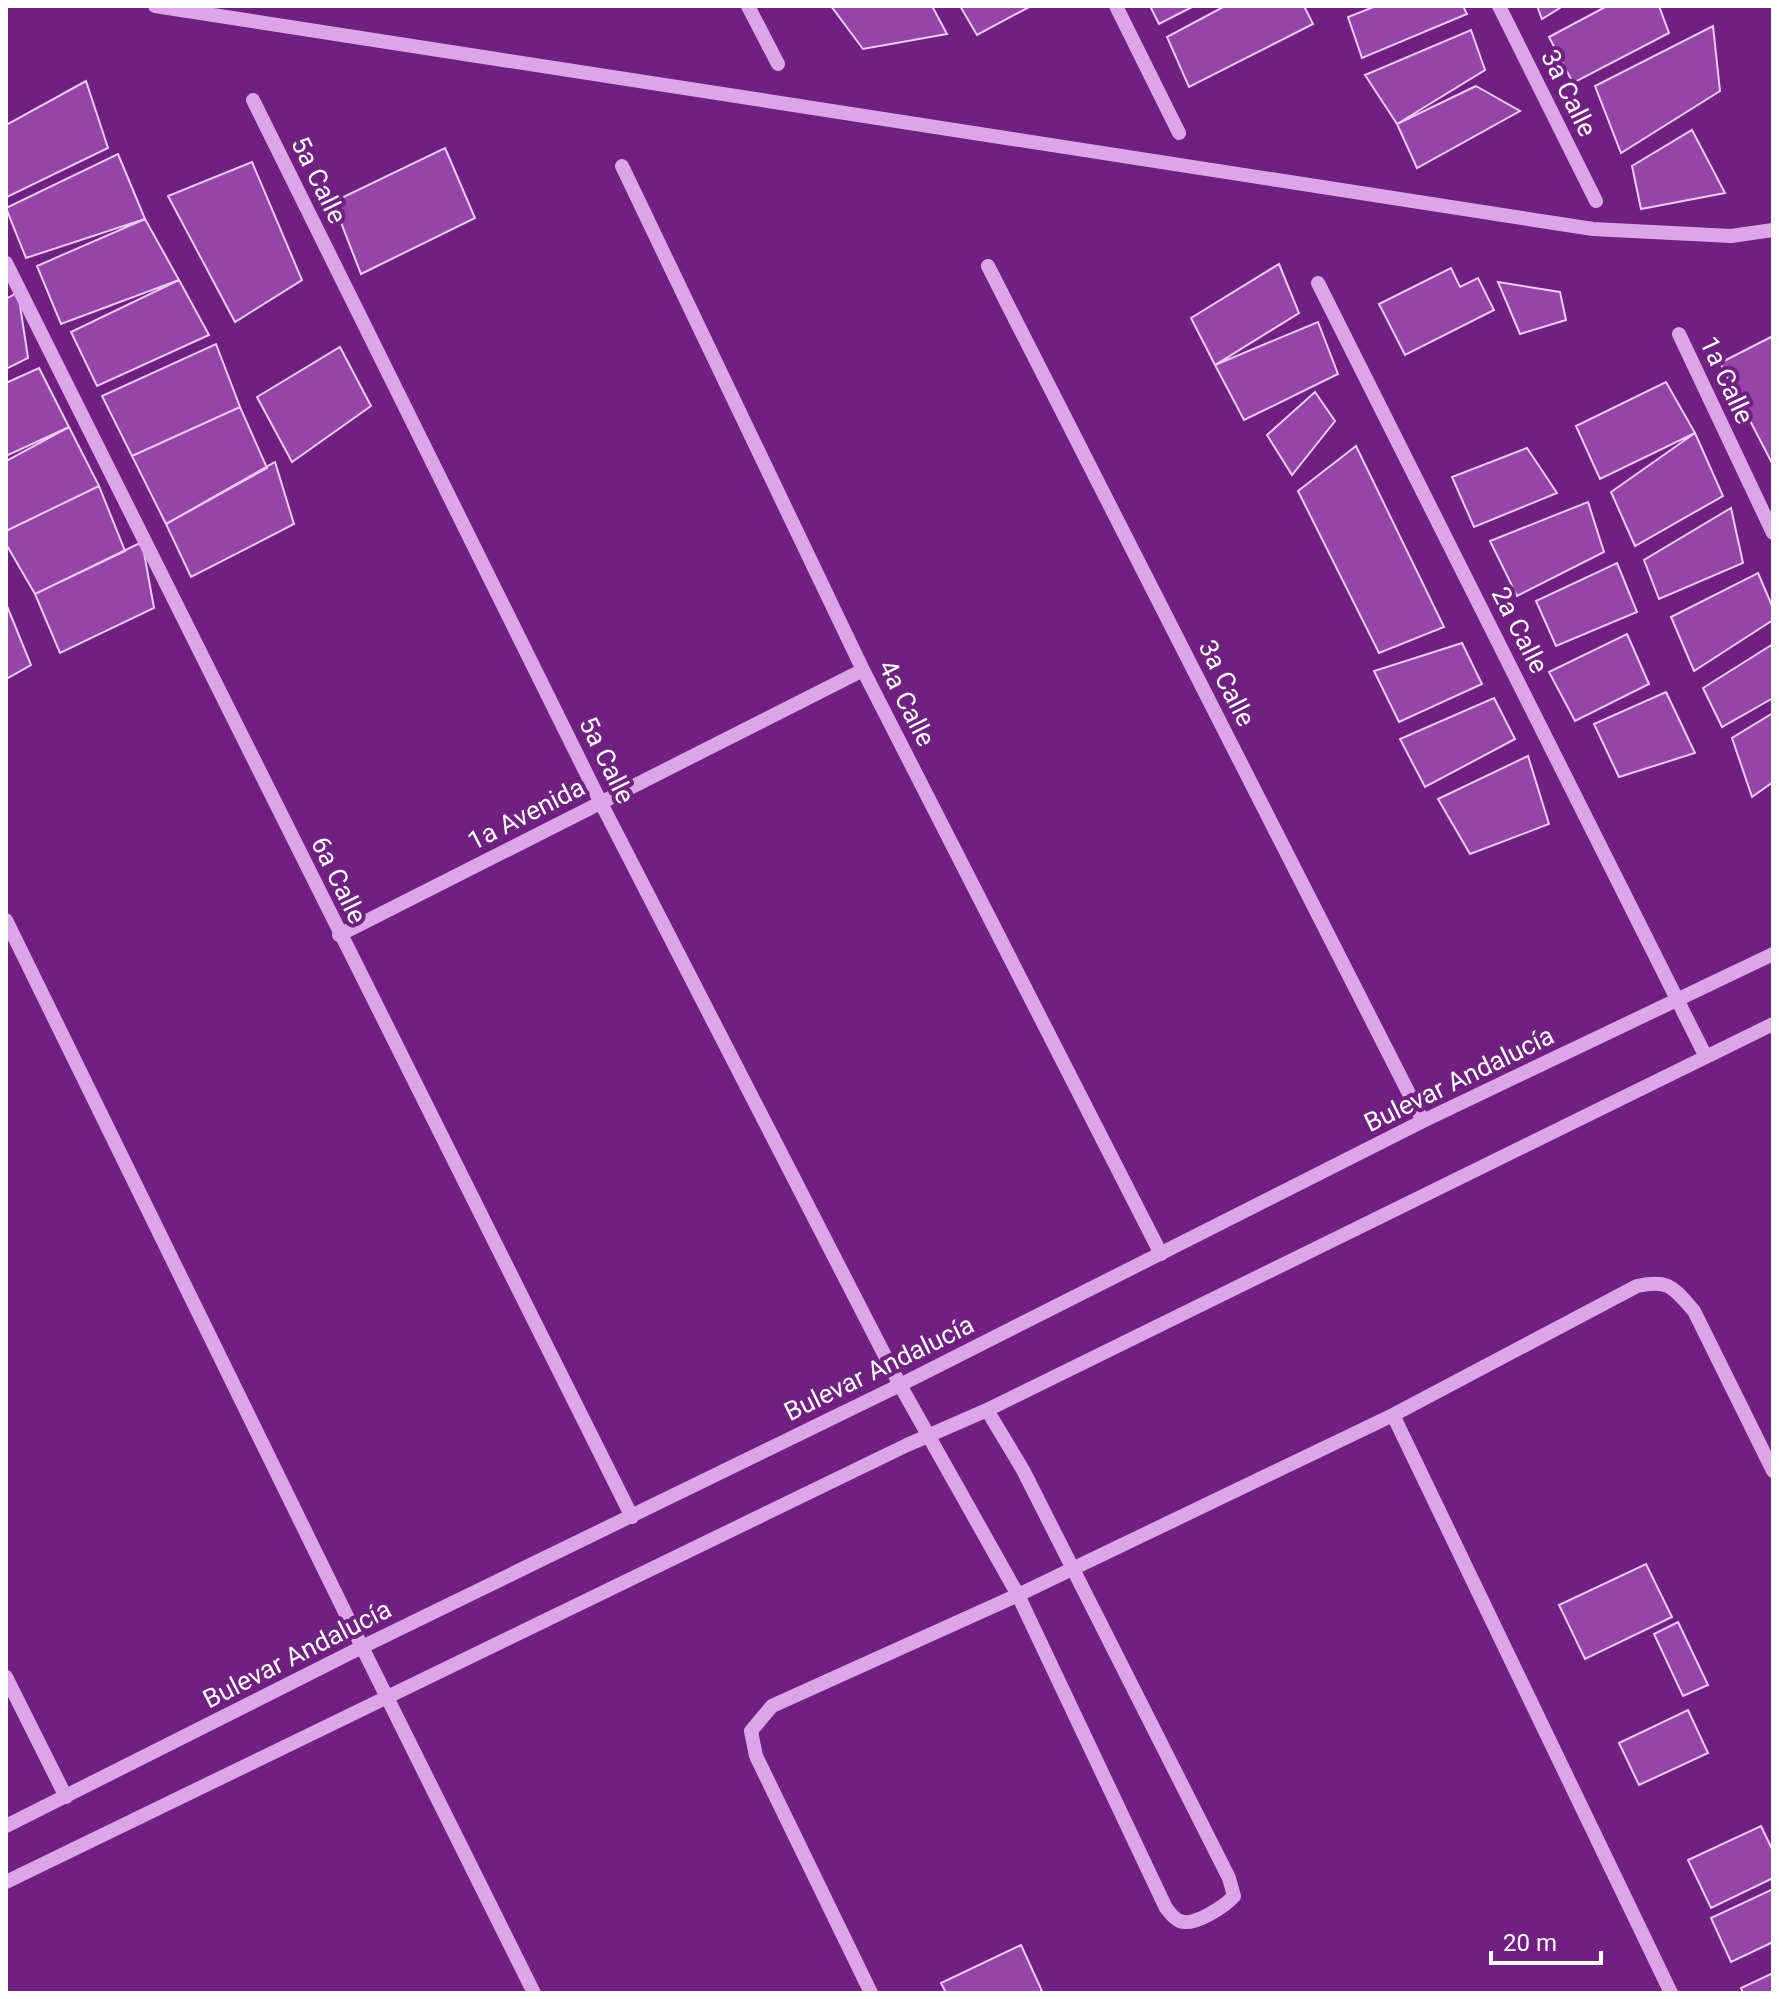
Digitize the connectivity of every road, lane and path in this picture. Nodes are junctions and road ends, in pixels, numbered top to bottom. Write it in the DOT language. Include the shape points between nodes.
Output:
graph roads {
  1 [pos="155,6"];
  2 [pos="748,6"];
  3 [pos="1116,6"];
  4 [pos="1499,6"];
  5 [pos="778,64"];
  6 [pos="253,100"];
  7 [pos="1179,133"];
  8 [pos="622,166"];
  9 [pos="1596,201"];
  10 [pos="1773,230"];
  11 [pos="6,263"];
  12 [pos="988,266"];
  13 [pos="1318,283"];
  14 [pos="1679,334"];
  15 [pos="1773,533"];
  16 [pos="863,670"];
  17 [pos="601,803"];
  18 [pos="6,920"];
  19 [pos="339,935"];
  20 [pos="1773,954"];
  21 [pos="1679,1000"];
  22 [pos="1773,1024"];
  23 [pos="1706,1057"];
  24 [pos="1423,1121"];
  25 [pos="1161,1254"];
  26 [pos="900,1385"];
  27 [pos="987,1410"];
  28 [pos="1393,1415"];
  29 [pos="927,1437"];
  30 [pos="1773,1471"];
  31 [pos="632,1517"];
  32 [pos="1071,1568"];
  33 [pos="1018,1595"];
  34 [pos="362,1647"];
  35 [pos="6,1677"];
  36 [pos="387,1697"];
  37 [pos="66,1797"];
  38 [pos="6,1826"];
  39 [pos="6,1882"];
  40 [pos="534,1993"];
  41 [pos="871,1993"];
  42 [pos="1671,1993"];
  1 -- 10 [label="street" via="1593,229 1731,236"];
  2 -- 5 [label="street"];
  3 -- 7 [label="street"];
  4 -- 9 [label="street, 3a Calle"];
  6 -- 17 [label="street, 5a Calle"];
  8 -- 16 [label="street, 4a Calle"];
  11 -- 19 [label="street, 6a Calle"];
  12 -- 24 [label="street, 3a Calle"];
  13 -- 21 [label="street, 2a Calle"];
  14 -- 15 [label="street, 1a Calle"];
  16 -- 17 [label="street, 1a Avenida"];
  16 -- 25 [label="street, 4a Calle"];
  17 -- 19 [label="street, 1a Avenida"];
  17 -- 26 [label="street, 5a Calle"];
  18 -- 34 [label="street"];
  19 -- 31 [label="street, 6a Calle"];
  20 -- 21 [label="street, Bulevar Andalucía"];
  21 -- 23 [label="street, 2a Calle"];
  21 -- 24 [label="street, Bulevar Andalucía"];
  22 -- 23 [label="street"];
  23 -- 27 [label="street"];
  24 -- 25 [label="street, Bulevar Andalucía"];
  25 -- 26 [label="street, Bulevar Andalucía"];
  26 -- 29 [label="street, 5a Calle"];
  26 -- 31 [label="street, Bulevar Andalucía"];
  27 -- 29 [label="street"];
  27 -- 32 [label="street"];
  28 -- 30 [label="street" via="1637,1286 1657,1282 1675,1290 1694,1311"];
  28 -- 32 [label="street"];
  28 -- 42 [label="street"];
  29 -- 33 [label="street, 5a Calle"];
  29 -- 36 [label="street"];
  31 -- 34 [label="street, Bulevar Andalucía"];
  32 -- 33 [label="street"];
  32 -- 33 [label="street, 5a Calle" via="1229,1878 1234,1896 1224,1907 1188,1923 1177,1921 1166,1908"];
  33 -- 41 [label="street" via="772,1706 751,1731 756,1756"];
  34 -- 36 [label="street"];
  34 -- 37 [label="street, Bulevar Andalucía"];
  35 -- 37 [label="street"];
  36 -- 39 [label="street"];
  36 -- 40 [label="street"];
  37 -- 38 [label="street, Bulevar Andalucía"];
}
